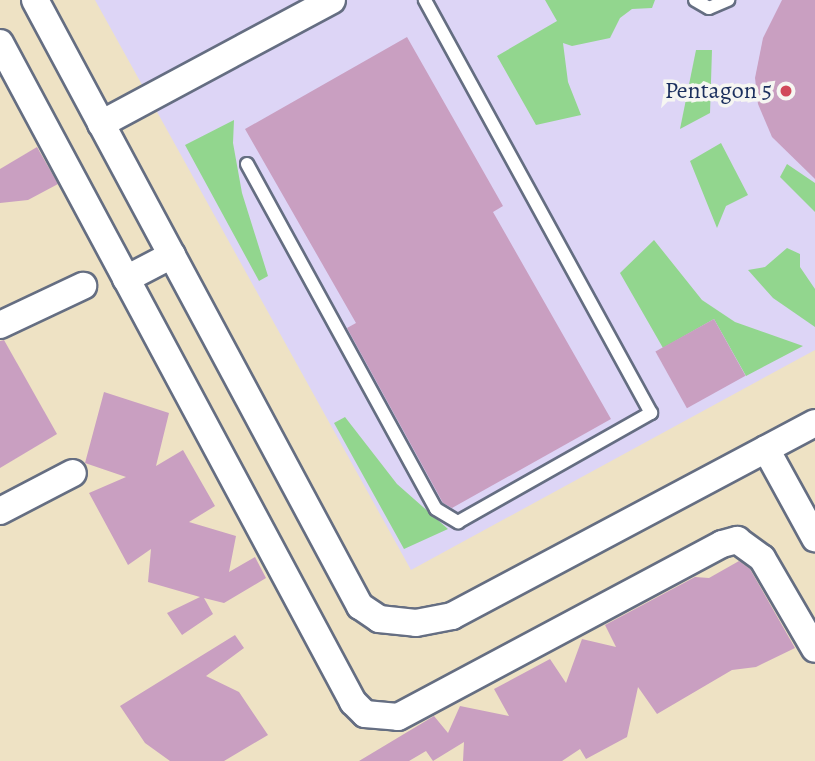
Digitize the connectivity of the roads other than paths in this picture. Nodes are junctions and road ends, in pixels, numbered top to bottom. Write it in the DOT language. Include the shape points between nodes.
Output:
graph roads {
  1 [pos="35,0"];
  2 [pos="332,0"];
  3 [pos="425,0"];
  4 [pos="695,0"];
  5 [pos="728,0"];
  6 [pos="0,43"];
  7 [pos="101,124"];
  8 [pos="247,164"];
  9 [pos="172,255"];
  10 [pos="126,279"];
  11 [pos="83,286"];
  12 [pos="0,325"];
  13 [pos="815,423"];
  14 [pos="766,449"];
  15 [pos="73,473"];
  16 [pos="0,511"];
  17 [pos="815,538"];
  18 [pos="815,649"];
  1 -- 7 [label="street"];
  2 -- 7 [label="street"];
  3 -- 8 [label="lane" via="651,412 458,522 436,509"];
  4 -- 5 [label="lane" via="709,8"];
  6 -- 10 [label="street"];
  7 -- 9 [label="street"];
  9 -- 10 [label="street"];
  9 -- 14 [label="street" via="360,606 379,619 416,623 452,616"];
  10 -- 18 [label="street" via="354,702 365,714 398,718 710,550 737,540 762,558"];
  11 -- 12 [label="street"];
  13 -- 14 [label="street"];
  14 -- 17 [label="street"];
  15 -- 16 [label="street"];
}
